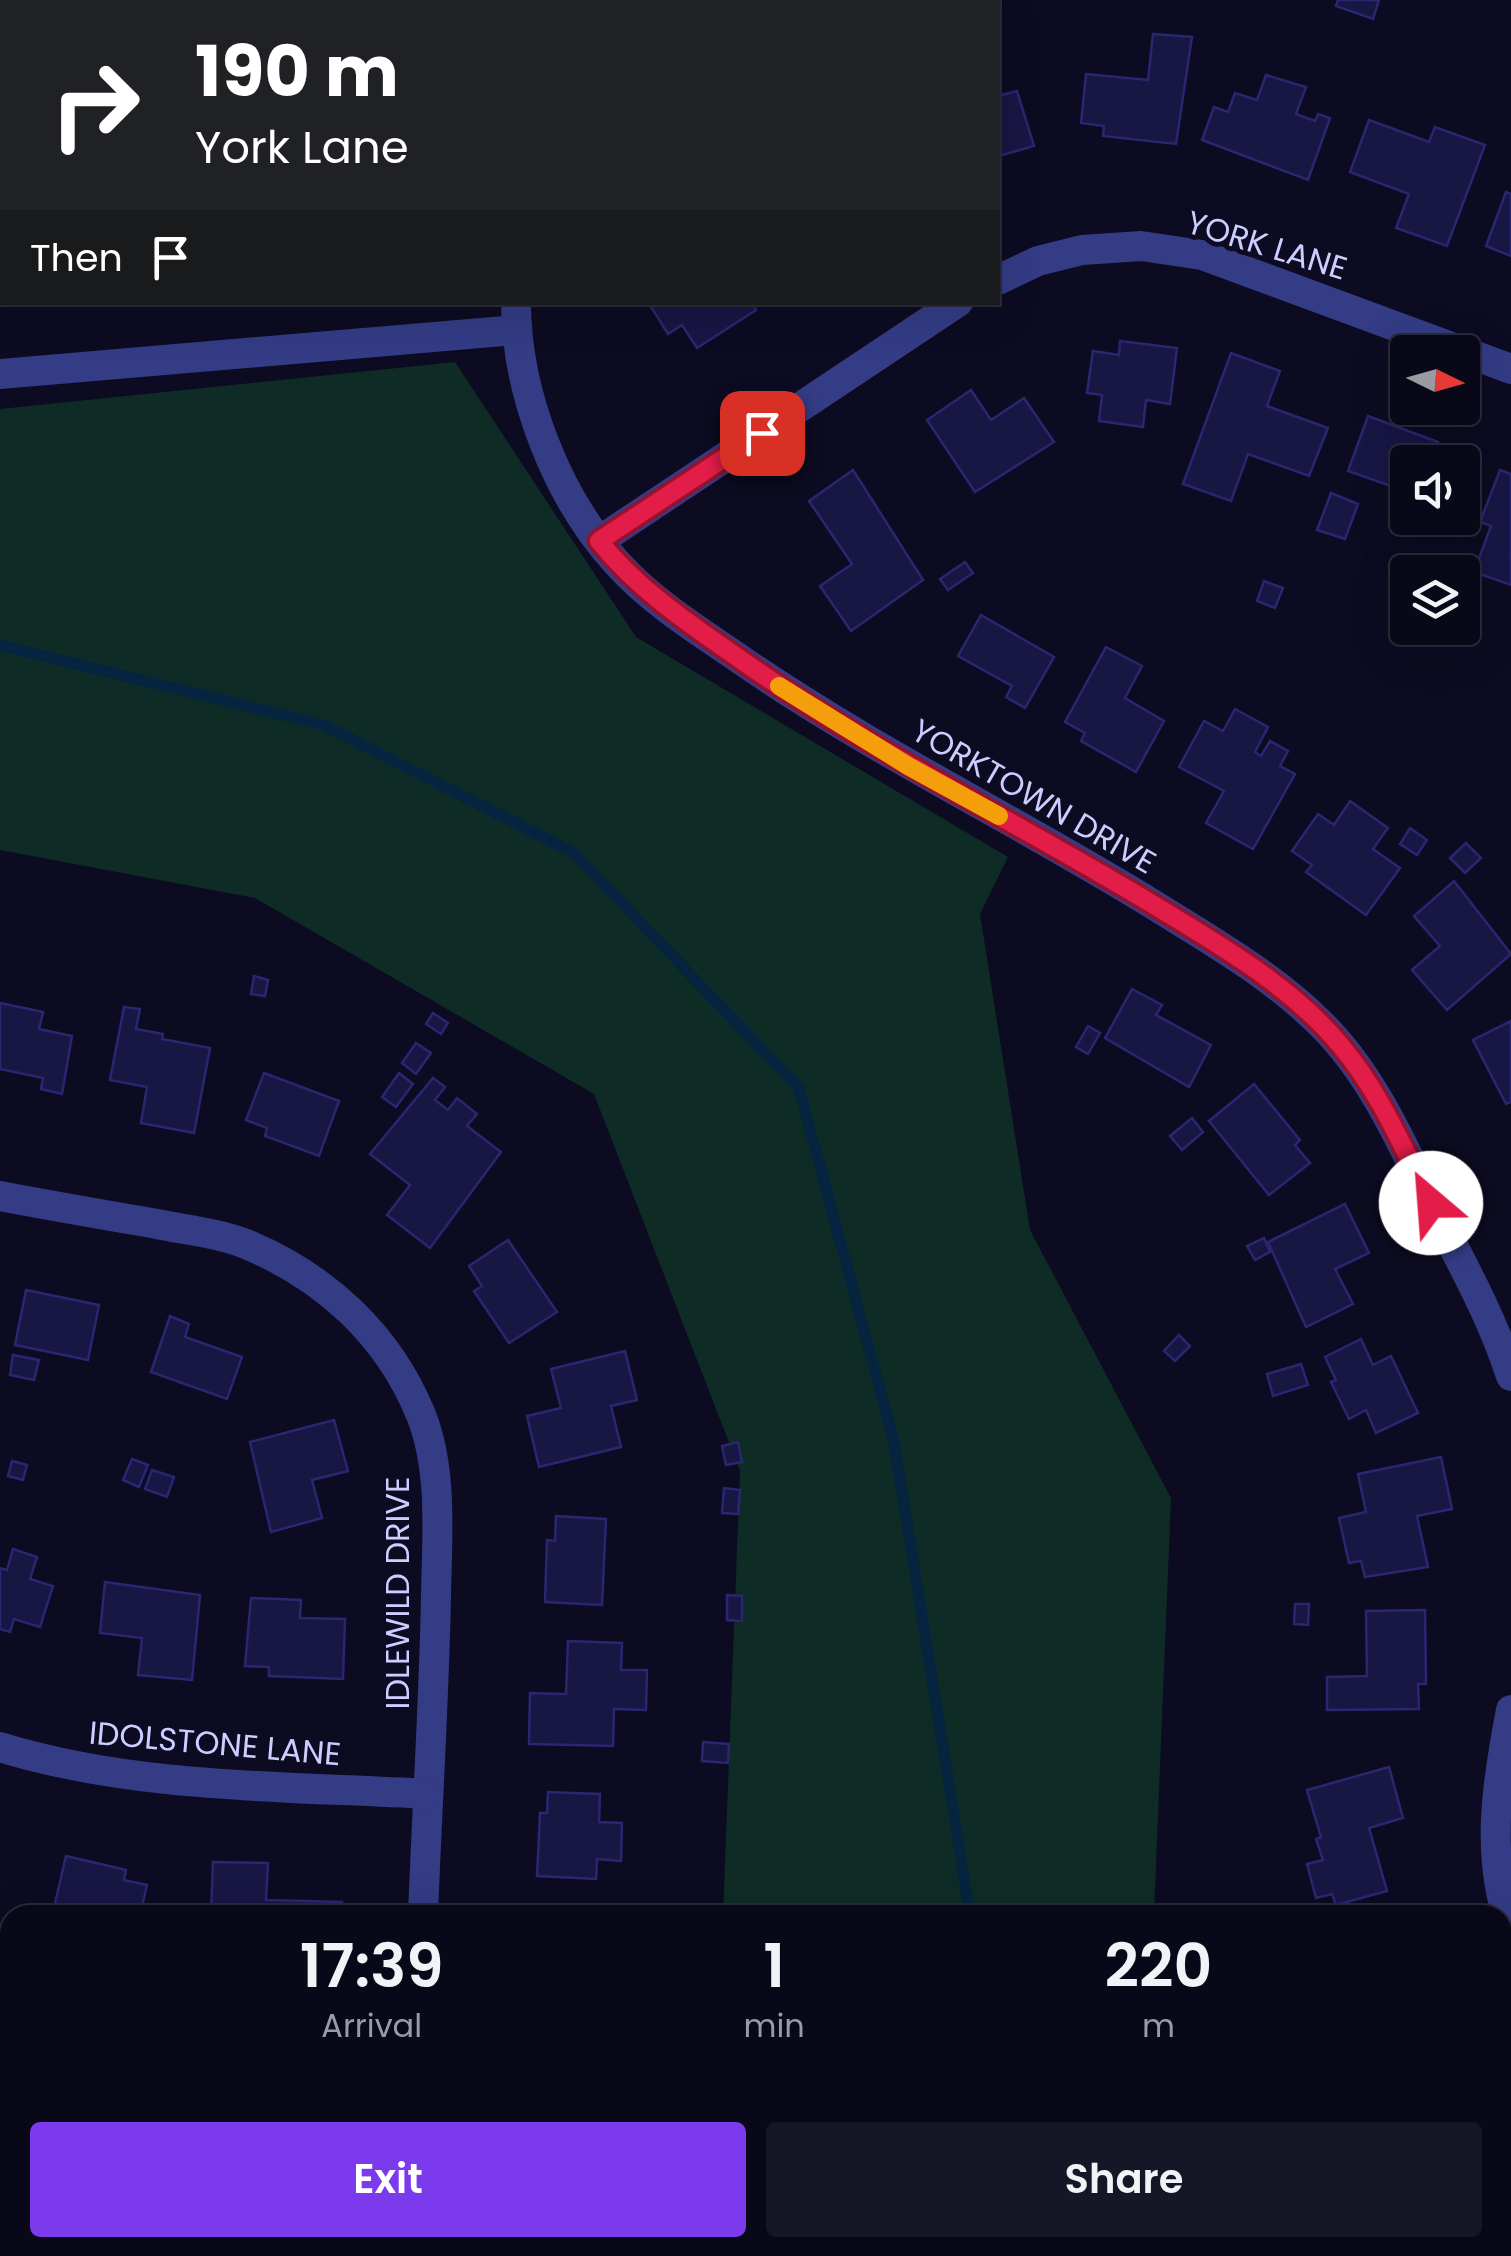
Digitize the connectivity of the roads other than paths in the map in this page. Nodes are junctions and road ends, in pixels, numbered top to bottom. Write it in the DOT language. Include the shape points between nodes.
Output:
graph roads {
  1 [pos="1000,279"];
  2 [pos="953,305"];
  3 [pos="516,316"];
  4 [pos="1511,369"];
  5 [pos="0,374"];
  6 [pos="599,541"];
  7 [pos="0,1196"];
  8 [pos="1511,1376"];
  9 [pos="1511,1710"];
  10 [pos="0,1747"];
  11 [pos="427,1794"];
  12 [pos="423,1905"];
  13 [pos="1505,1905"];
  1 -- 4 [label="street, YORK LANE" via="1082,250 1141,246 1202,254"];
  2 -- 6 [label="street"];
  3 -- 5 [label="street"];
  3 -- 6 [label="street, YORKTOWN DRIVE" via="519,363 536,422"];
  6 -- 8 [label="street, YORKTOWN DRIVE" via="659,602 800,700 1219,945 1320,1022 1384,1110"];
  7 -- 11 [label="street, IDLEWILD DRIVE" via="241,1242 314,1278 378,1342 422,1416 433,1459 436,1615"];
  9 -- 13 [label="street" via="1495,1820"];
  10 -- 11 [label="street, IDOLSTONE LANE" via="128,1775"];
  11 -- 12 [label="street, IDLEWILD DRIVE"];
}
